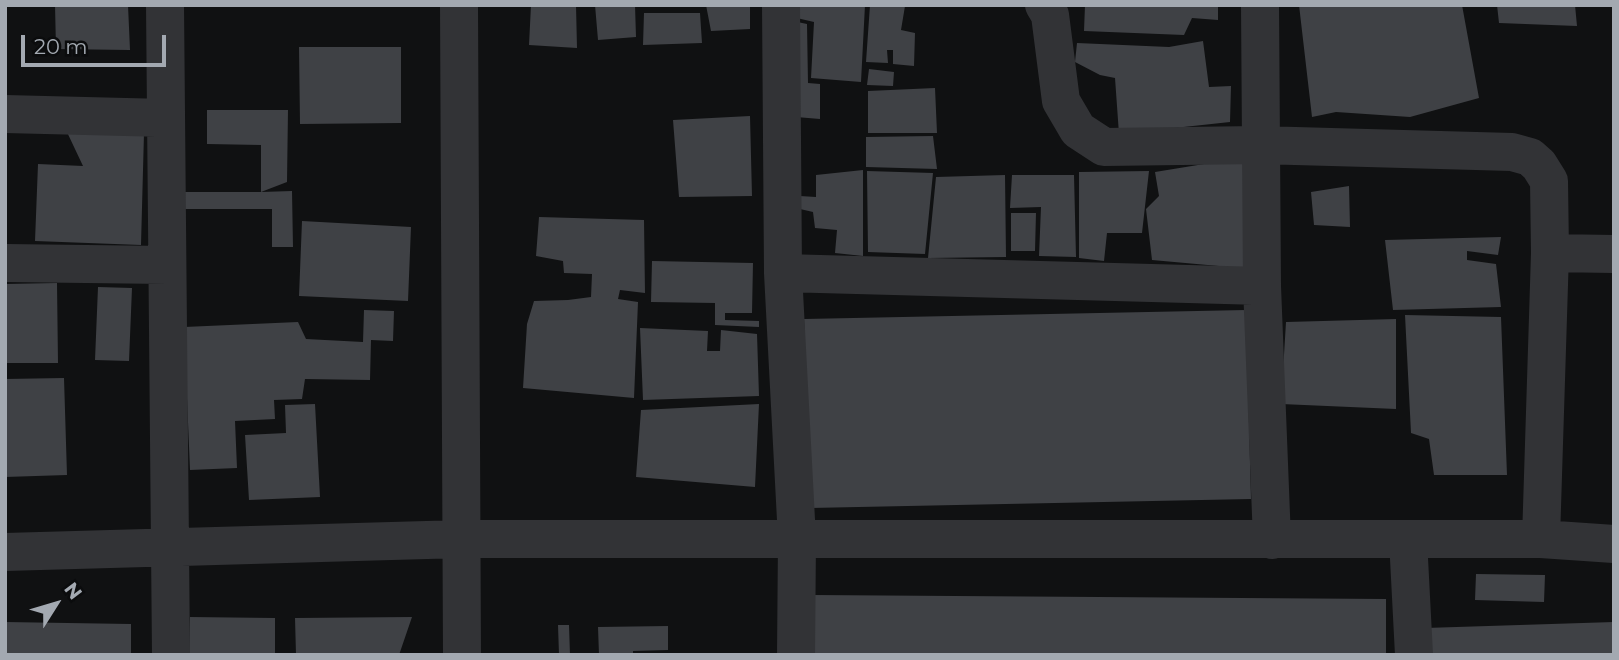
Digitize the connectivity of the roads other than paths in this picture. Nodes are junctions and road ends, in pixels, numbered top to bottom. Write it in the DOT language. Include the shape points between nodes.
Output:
graph roads {
  1 [pos="165,5"];
  2 [pos="459,5"];
  3 [pos="780,5"];
  4 [pos="1044,5"];
  5 [pos="1259,5"];
  6 [pos="5,114"];
  7 [pos="166,118"];
  8 [pos="1259,145"];
  9 [pos="1550,253"];
  10 [pos="1614,254"];
  11 [pos="5,263"];
  12 [pos="167,265"];
  13 [pos="783,273"];
  14 [pos="1262,286"];
  15 [pos="462,539"];
  16 [pos="797,539"];
  17 [pos="1408,539"];
  18 [pos="1541,539"];
  19 [pos="1272,540"];
  20 [pos="1614,544"];
  21 [pos="170,547"];
  22 [pos="5,552"];
  23 [pos="171,655"];
  24 [pos="462,655"];
  25 [pos="796,655"];
  26 [pos="1414,655"];
  1 -- 7 [label="street"];
  2 -- 15 [label="street"];
  3 -- 13 [label="street"];
  4 -- 8 [label="street" via="1050,15 1061,102 1078,130 1104,147"];
  5 -- 8 [label="street"];
  6 -- 7 [label="street"];
  7 -- 12 [label="street"];
  8 -- 9 [label="street" via="1511,152 1530,157 1549,181"];
  8 -- 14 [label="street"];
  9 -- 10 [label="street"];
  9 -- 18 [label="street"];
  11 -- 12 [label="street"];
  12 -- 21 [label="street"];
  13 -- 14 [label="street"];
  13 -- 16 [label="street"];
  14 -- 19 [label="street"];
  15 -- 16 [label="street"];
  15 -- 21 [label="street"];
  15 -- 24 [label="street"];
  16 -- 19 [label="street"];
  16 -- 25 [label="street"];
  17 -- 18 [label="street"];
  17 -- 19 [label="street"];
  17 -- 26 [label="street"];
  18 -- 20 [label="street"];
  21 -- 22 [label="street"];
  21 -- 23 [label="street"];
}
